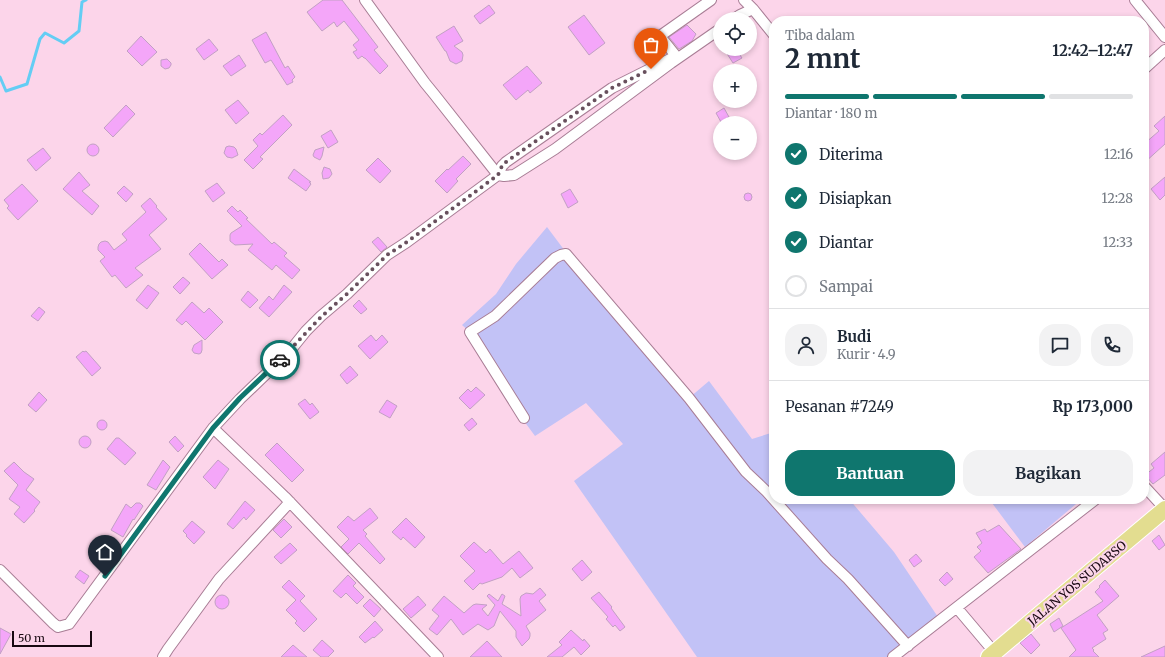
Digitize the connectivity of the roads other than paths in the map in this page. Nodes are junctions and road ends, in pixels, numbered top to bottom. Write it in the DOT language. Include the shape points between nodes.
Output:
graph roads {
  1 [pos="365,0"];
  2 [pos="710,0"];
  3 [pos="744,0"];
  4 [pos="1135,0"];
  5 [pos="753,9"];
  6 [pos="746,12"];
  7 [pos="1148,16"];
  8 [pos="1149,17"];
  9 [pos="769,29"];
  10 [pos="713,34"];
  11 [pos="1165,37"];
  12 [pos="1165,50"];
  13 [pos="1149,64"];
  14 [pos="498,175"];
  15 [pos="524,418"];
  16 [pos="213,428"];
  17 [pos="1149,491"];
  18 [pos="769,494"];
  19 [pos="290,502"];
  20 [pos="778,504"];
  21 [pos="1090,504"];
  22 [pos="1165,509"];
  23 [pos="0,570"];
  24 [pos="957,608"];
  25 [pos="908,646"];
  26 [pos="992,655"];
  27 [pos="163,657"];
  28 [pos="438,657"];
  29 [pos="893,657"];
  1 -- 14 [label="street" via="425,84"];
  2 -- 14 [label="street" via="660,36 676,56 612,88 506,162"];
  3 -- 5 [label="street"];
  4 -- 7 [label="street"];
  5 -- 6 [label="street"];
  5 -- 9 [label="street"];
  8 -- 11 [label="street"];
  10 -- 14 [label="street" via="514,175"];
  12 -- 13 [label="street"];
  14 -- 16 [label="street" via="387,255 316,321 289,352 240,398"];
  15 -- 18 [label="street" via="470,332 495,316 554,258 566,254 689,398 746,472"];
  16 -- 19 [label="street"];
  16 -- 23 [label="street" via="69,624 58,627"];
  17 -- 22 [label="street"];
  19 -- 27 [label="street" via="219,579"];
  19 -- 28 [label="street"];
  20 -- 25 [label="street"];
  21 -- 24 [label="street"];
  22 -- 26 [label="main road, JALAN YOS SUDARSO"];
  24 -- 25 [label="street"];
  24 -- 26 [label="street"];
  25 -- 29 [label="street"];
}
